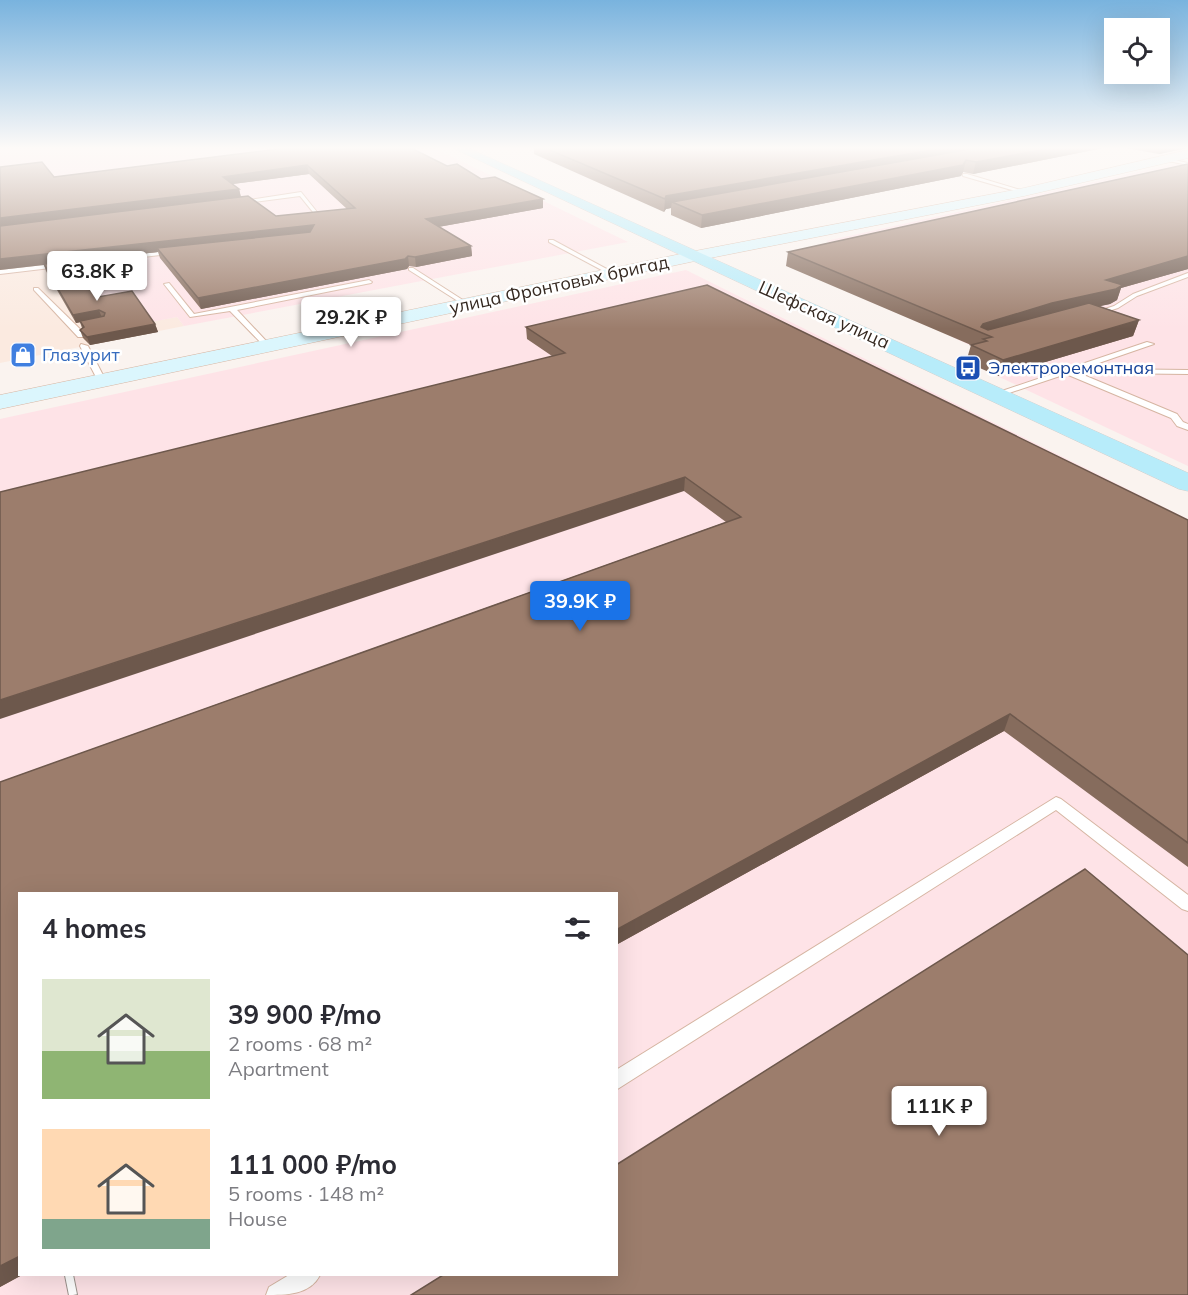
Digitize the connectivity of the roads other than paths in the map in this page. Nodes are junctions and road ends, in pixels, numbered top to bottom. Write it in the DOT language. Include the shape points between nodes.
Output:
graph roads {
  1 [pos="313,208"];
  2 [pos="591,208"];
  3 [pos="940,208"];
  4 [pos="319,216"];
  5 [pos="551,241"];
  6 [pos="185,251"];
  7 [pos="695,256"];
  8 [pos="411,269"];
  9 [pos="0,272"];
  10 [pos="613,274"];
  11 [pos="1188,275"];
  12 [pos="369,282"];
  13 [pos="167,284"];
  14 [pos="36,289"];
  15 [pos="466,304"];
  16 [pos="232,309"];
  17 [pos="1086,314"];
  18 [pos="84,326"];
  19 [pos="74,327"];
  20 [pos="81,335"];
  21 [pos="1150,344"];
  22 [pos="84,346"];
  23 [pos="266,346"];
  24 [pos="1085,365"];
  25 [pos="1066,371"];
  26 [pos="1188,372"];
  27 [pos="102,381"];
  28 [pos="997,394"];
  29 [pos="0,402"];
  30 [pos="1188,427"];
  31 [pos="1188,483"];
  32 [pos="1188,904"];
  33 [pos="618,1080"];
  34 [pos="307,1276"];
  35 [pos="277,1295"];
  1 -- 4 [label="lane"];
  2 -- 7 [label="main road, Шефская улица"];
  3 -- 7 [label="main road, улица Фронтовых бригад"];
  5 -- 10 [label="lane"];
  6 -- 9 [label="lane"];
  7 -- 10 [label="main road, улица Фронтовых бригад"];
  7 -- 28 [label="main road, Шефская улица"];
  8 -- 15 [label="lane"];
  10 -- 15 [label="main road, улица Фронтовых бригад"];
  11 -- 17 [label="lane" via="1135,295 1116,307"];
  12 -- 16 [label="lane"];
  13 -- 16 [label="lane" via="192,316"];
  14 -- 19 [label="lane"];
  15 -- 23 [label="main road, улица Фронтовых бригад"];
  16 -- 23 [label="lane"];
  18 -- 19 [label="lane"];
  19 -- 20 [label="lane"];
  21 -- 24 [label="lane"];
  22 -- 27 [label="lane"];
  23 -- 27 [label="main road, улица Фронтовых бригад"];
  24 -- 25 [label="lane"];
  24 -- 26 [label="lane" via="1101,371"];
  25 -- 28 [label="lane"];
  25 -- 30 [label="lane" via="1174,416"];
  27 -- 29 [label="main road, улица Фронтовых бригад"];
  28 -- 31 [label="main road, Шефская улица"];
  32 -- 33 [label="lane" via="1056,803"];
  34 -- 35 [label="lane"];
}
